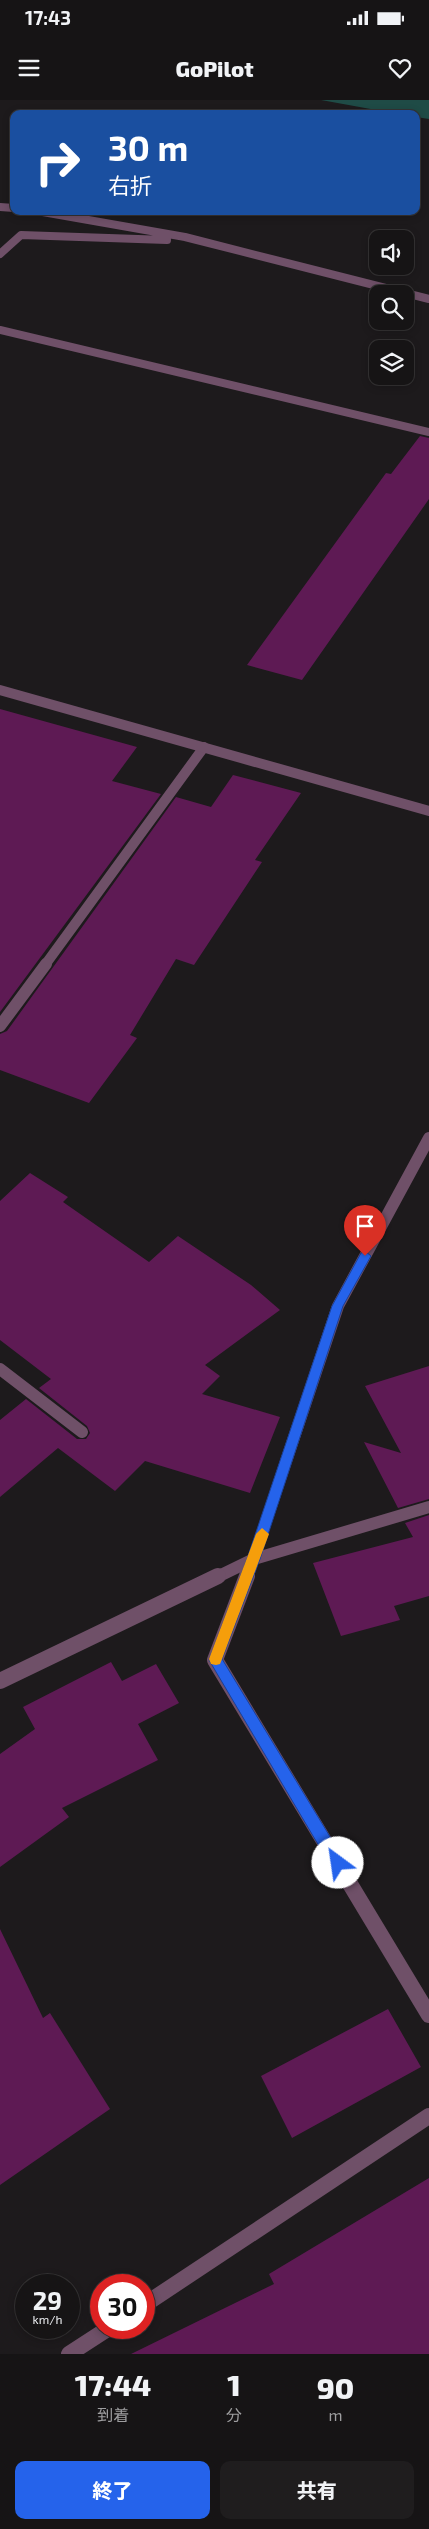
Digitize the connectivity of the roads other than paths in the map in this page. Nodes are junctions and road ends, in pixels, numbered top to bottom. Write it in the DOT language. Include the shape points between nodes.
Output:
graph roads {
  1 [pos="65,215"];
  2 [pos="206,241"];
  3 [pos="0,254"];
  4 [pos="429,299"];
  5 [pos="0,330"];
  6 [pos="429,432"];
  7 [pos="0,690"];
  8 [pos="204,747"];
  9 [pos="429,811"];
  10 [pos="0,1026"];
  11 [pos="429,1138"];
  12 [pos="0,1369"];
  13 [pos="82,1432"];
  14 [pos="429,1507"];
  15 [pos="254,1559"];
  16 [pos="0,1681"];
  17 [pos="429,2015"];
  18 [pos="429,2116"];
  19 [pos="155,2298"];
  20 [pos="92,2339"];
  21 [pos="69,2354"];
  1 -- 2 [label="street"];
  2 -- 3 [label="street" via="21,235"];
  2 -- 4 [label="street"];
  5 -- 6 [label="street"];
  7 -- 8 [label="street"];
  8 -- 9 [label="street"];
  8 -- 10 [label="street"];
  11 -- 15 [label="street" via="338,1306"];
  12 -- 13 [label="street"];
  14 -- 15 [label="street"];
  15 -- 16 [label="street"];
  15 -- 17 [label="street" via="215,1660"];
  18 -- 19 [label="street"];
  20 -- 21 [label="street"];
}
